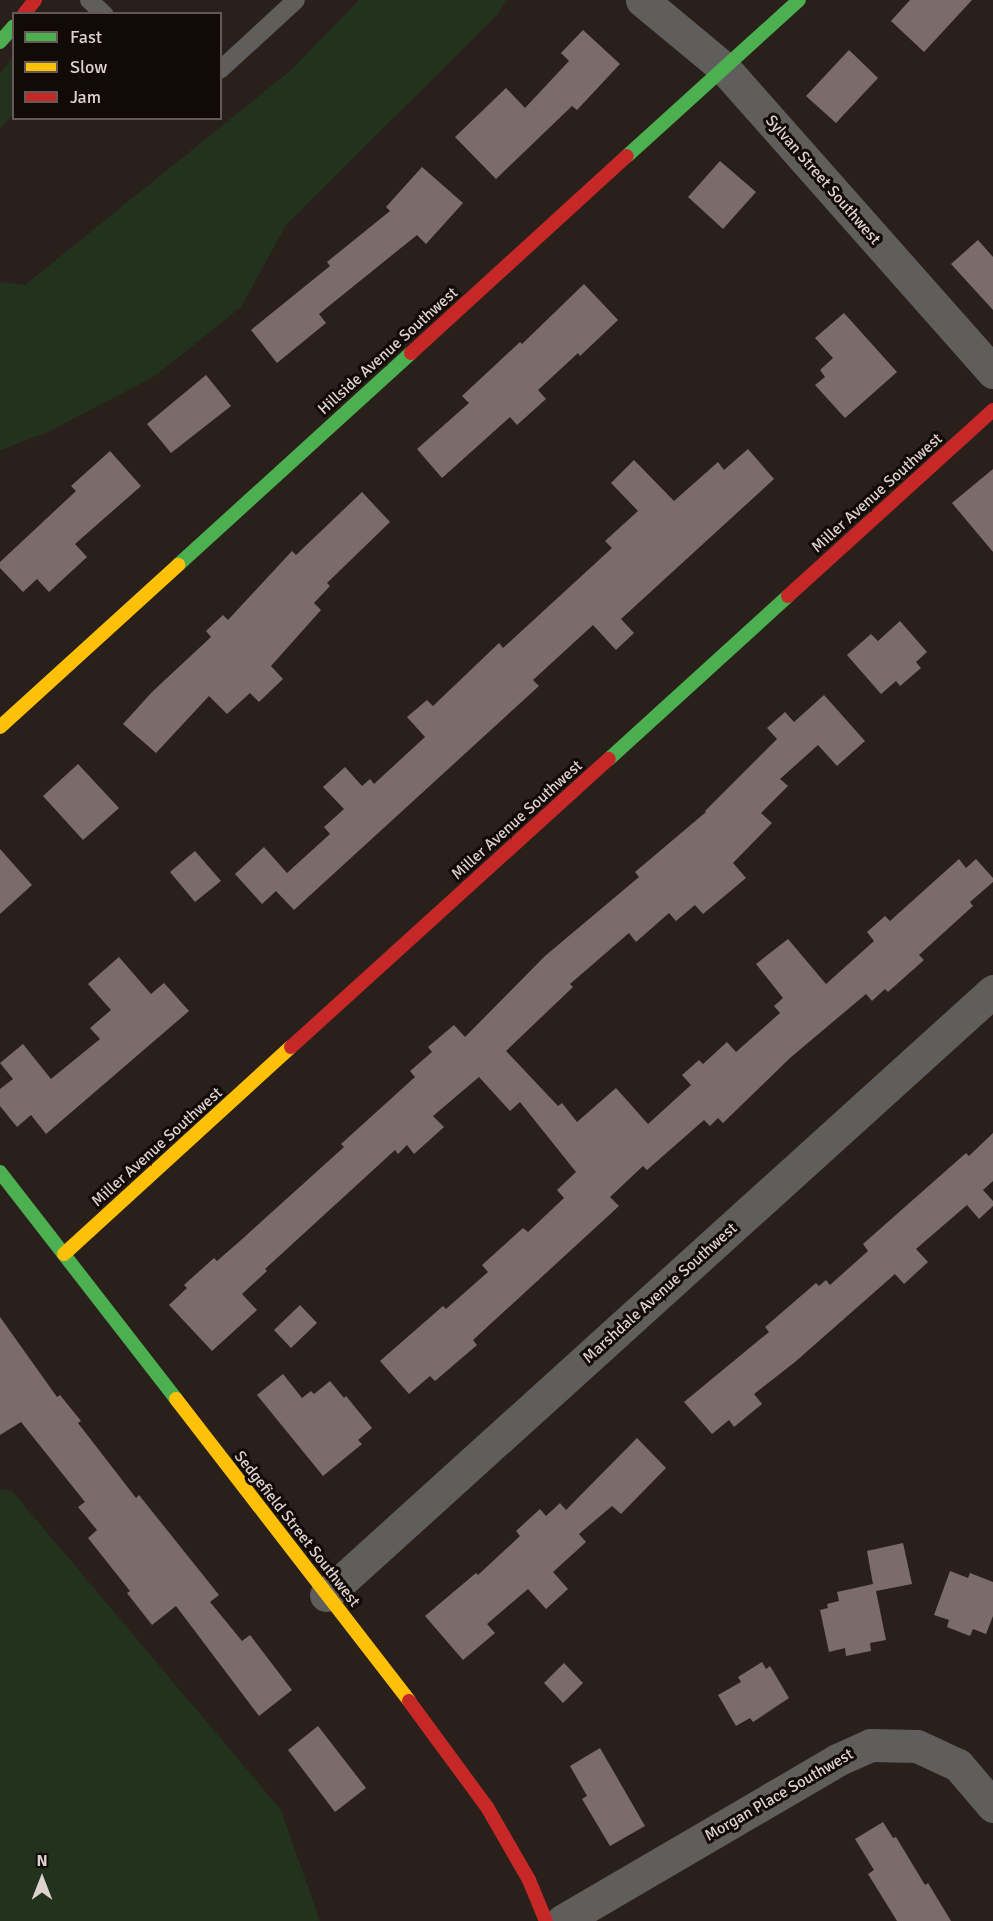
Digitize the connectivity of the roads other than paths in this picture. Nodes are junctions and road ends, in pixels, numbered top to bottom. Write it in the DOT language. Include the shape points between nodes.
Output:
graph roads {
  1 [pos="35,0"];
  2 [pos="89,0"];
  3 [pos="296,0"];
  4 [pos="642,0"];
  5 [pos="798,0"];
  6 [pos="26,12"];
  7 [pos="102,12"];
  8 [pos="12,28"];
  9 [pos="0,42"];
  10 [pos="222,68"];
  11 [pos="724,68"];
  12 [pos="993,372"];
  13 [pos="993,410"];
  14 [pos="0,727"];
  15 [pos="993,991"];
  16 [pos="0,1172"];
  17 [pos="64,1254"];
  18 [pos="327,1595"];
  19 [pos="993,1806"];
  20 [pos="546,1921"];
  21 [pos="562,1921"];
  1 -- 6 [label="street"];
  2 -- 7 [label="lane"];
  3 -- 10 [label="lane"];
  4 -- 11 [label="street, Sylvan Street Southwest"];
  5 -- 11 [label="street, Hillside Avenue Southwest"];
  8 -- 9 [label="street"];
  11 -- 12 [label="street, Sylvan Street Southwest"];
  11 -- 14 [label="street, Hillside Avenue Southwest"];
  13 -- 17 [label="street, Miller Avenue Southwest"];
  15 -- 18 [label="street, Marshdale Avenue Southwest"];
  16 -- 17 [label="street, Sedgefield Street Southwest"];
  17 -- 18 [label="street, Sedgefield Street Southwest"];
  18 -- 20 [label="street, Sedgefield Street Southwest" via="487,1807 529,1880"];
  19 -- 21 [label="street, Morgan Place Southwest" via="958,1766 917,1746 870,1745 837,1760"];
}
